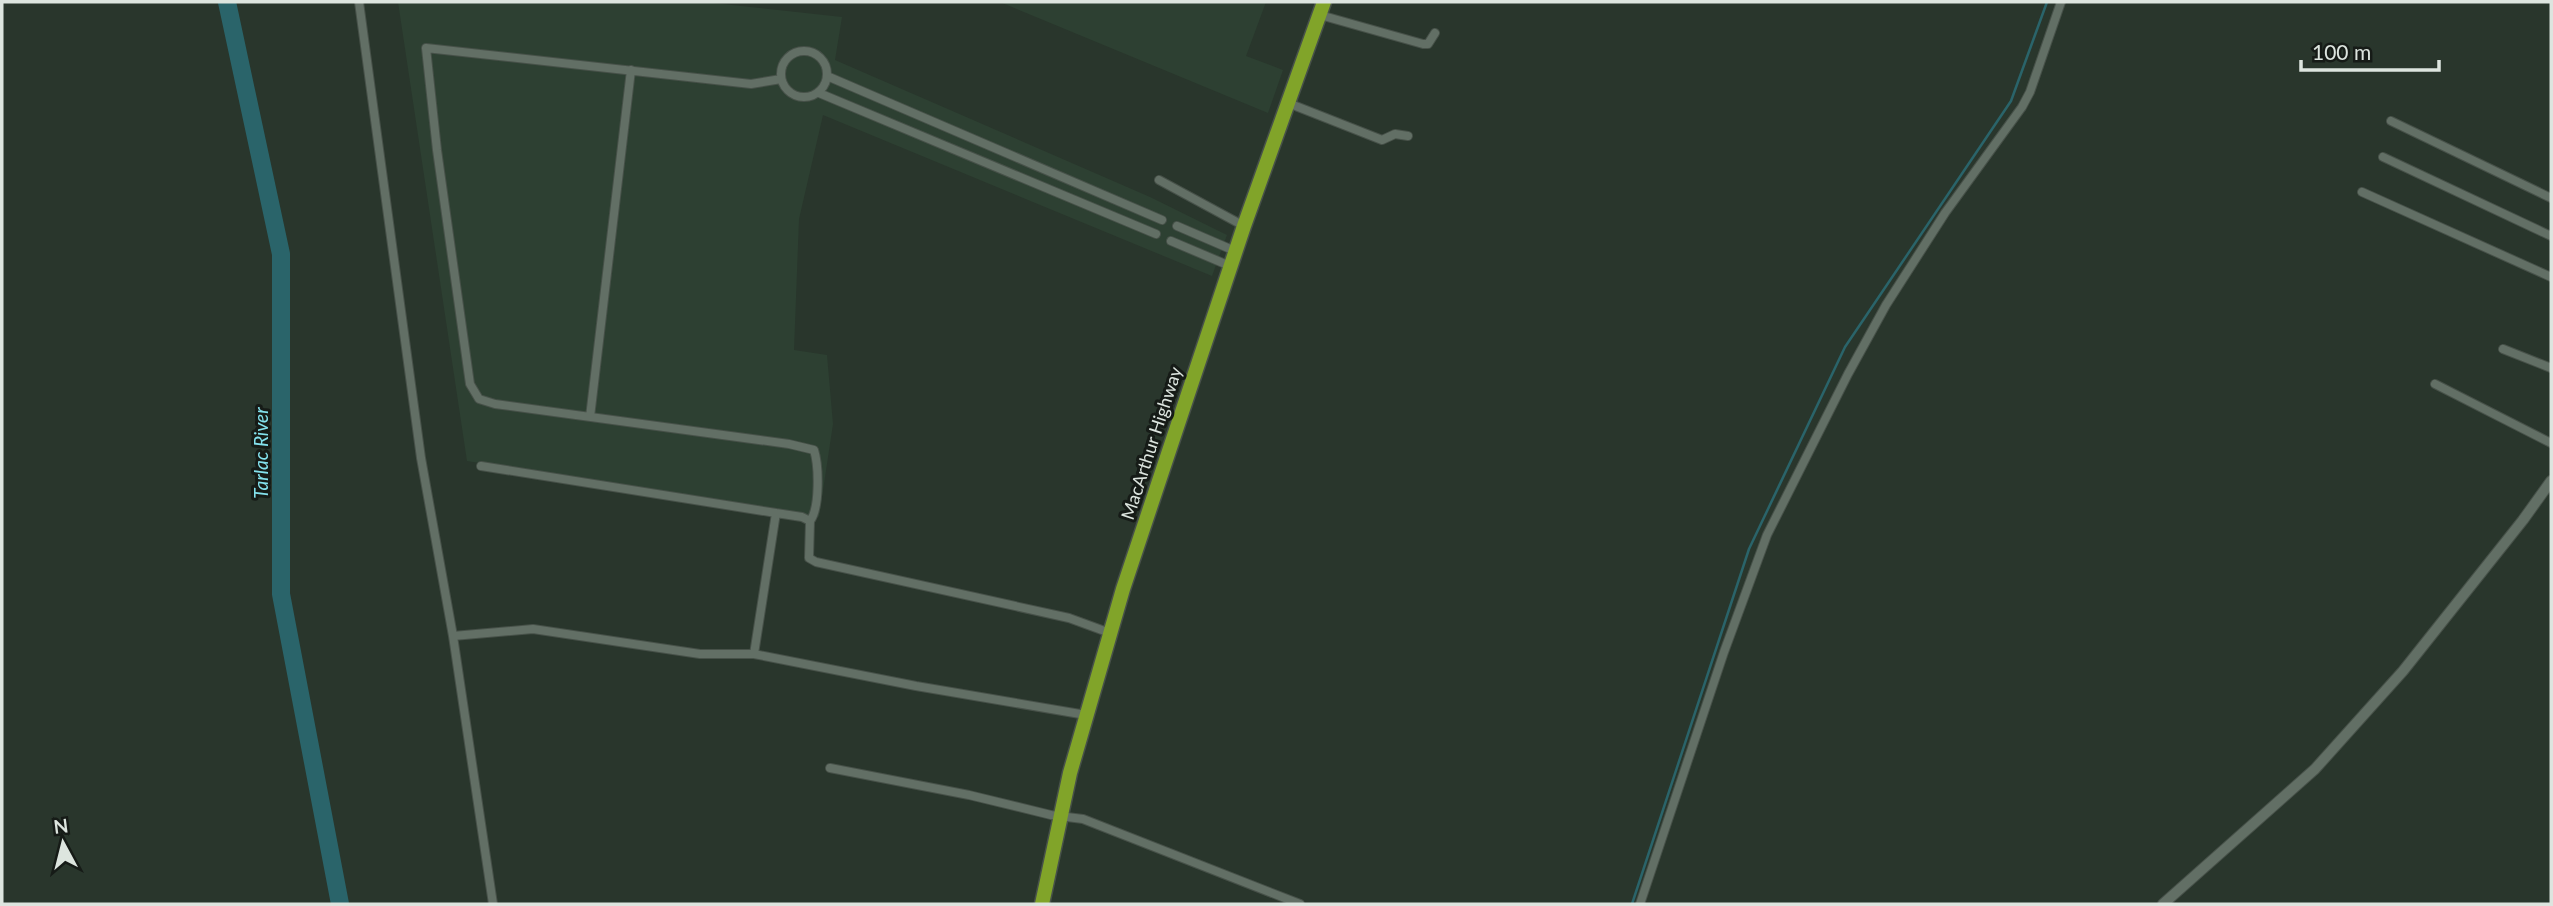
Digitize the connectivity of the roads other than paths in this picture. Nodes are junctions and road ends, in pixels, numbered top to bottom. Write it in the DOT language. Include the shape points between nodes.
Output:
graph roads {
  1 [pos="359,2"];
  2 [pos="2061,2"];
  3 [pos="1322,8"];
  4 [pos="1435,33"];
  5 [pos="631,70"];
  6 [pos="827,76"];
  7 [pos="781,79"];
  8 [pos="819,93"];
  9 [pos="1287,103"];
  10 [pos="918,115"];
  11 [pos="2391,121"];
  12 [pos="911,131"];
  13 [pos="1408,136"];
  14 [pos="996,149"];
  15 [pos="2383,157"];
  16 [pos="990,165"];
  17 [pos="1159,180"];
  18 [pos="1073,182"];
  19 [pos="2362,192"];
  20 [pos="1069,198"];
  21 [pos="2551,198"];
  22 [pos="1162,220"];
  23 [pos="1177,226"];
  24 [pos="1244,226"];
  25 [pos="1156,234"];
  26 [pos="2551,236"];
  27 [pos="1171,240"];
  28 [pos="1236,251"];
  29 [pos="1230,266"];
  30 [pos="2551,277"];
  31 [pos="2503,349"];
  32 [pos="2551,368"];
  33 [pos="2435,384"];
  34 [pos="590,417"];
  35 [pos="2551,443"];
  36 [pos="481,466"];
  37 [pos="2551,481"];
  38 [pos="776,513"];
  39 [pos="810,521"];
  40 [pos="1110,633"];
  41 [pos="453,636"];
  42 [pos="754,654"];
  43 [pos="1086,715"];
  44 [pos="830,768"];
  45 [pos="1060,815"];
  46 [pos="493,904"];
  47 [pos="1042,904"];
  48 [pos="1300,904"];
  49 [pos="1640,904"];
  50 [pos="2164,904"];
  1 -- 41 [label="street" via="421,458"];
  2 -- 49 [label="street" via="2022,107 1886,305 1767,535"];
  3 -- 4 [label="street" via="1423,44"];
  3 -- 9 [label="highway, MacArthur Highway"];
  5 -- 7 [label="street" via="751,84"];
  5 -- 34 [label="street"];
  5 -- 34 [label="street" via="426,48 470,384 479,399 495,404"];
  6 -- 7 [label="street" via="821,58 797,52 786,59"];
  6 -- 8 [label="street"];
  6 -- 10 [label="street"];
  7 -- 8 [label="street" via="786,90 796,96"];
  8 -- 12 [label="street"];
  9 -- 13 [label="street" via="1382,140 1395,134"];
  9 -- 24 [label="highway, MacArthur Highway"];
  10 -- 12 [label="street"];
  10 -- 14 [label="street"];
  11 -- 21 [label="street"];
  12 -- 16 [label="street"];
  14 -- 16 [label="street"];
  14 -- 18 [label="street"];
  15 -- 26 [label="street"];
  16 -- 20 [label="street"];
  17 -- 24 [label="street"];
  18 -- 20 [label="street"];
  18 -- 22 [label="street"];
  19 -- 30 [label="street"];
  20 -- 25 [label="street"];
  23 -- 28 [label="street"];
  24 -- 28 [label="highway, MacArthur Highway"];
  27 -- 29 [label="street"];
  28 -- 29 [label="highway, MacArthur Highway"];
  29 -- 40 [label="highway, MacArthur Highway"];
  31 -- 32 [label="street"];
  33 -- 35 [label="street"];
  34 -- 39 [label="street" via="814,450 817,484 815,515"];
  36 -- 38 [label="street"];
  37 -- 50 [label="street" via="2403,671 2315,769"];
  38 -- 39 [label="street"];
  38 -- 42 [label="street"];
  39 -- 40 [label="street" via="809,558 816,562 1069,618"];
  40 -- 43 [label="highway, MacArthur Highway"];
  41 -- 42 [label="street" via="533,629 701,654"];
  41 -- 46 [label="street"];
  42 -- 43 [label="street"];
  43 -- 45 [label="highway, MacArthur Highway"];
  44 -- 45 [label="street"];
  45 -- 47 [label="highway, MacArthur Highway"];
  45 -- 48 [label="street" via="1095,824"];
}
